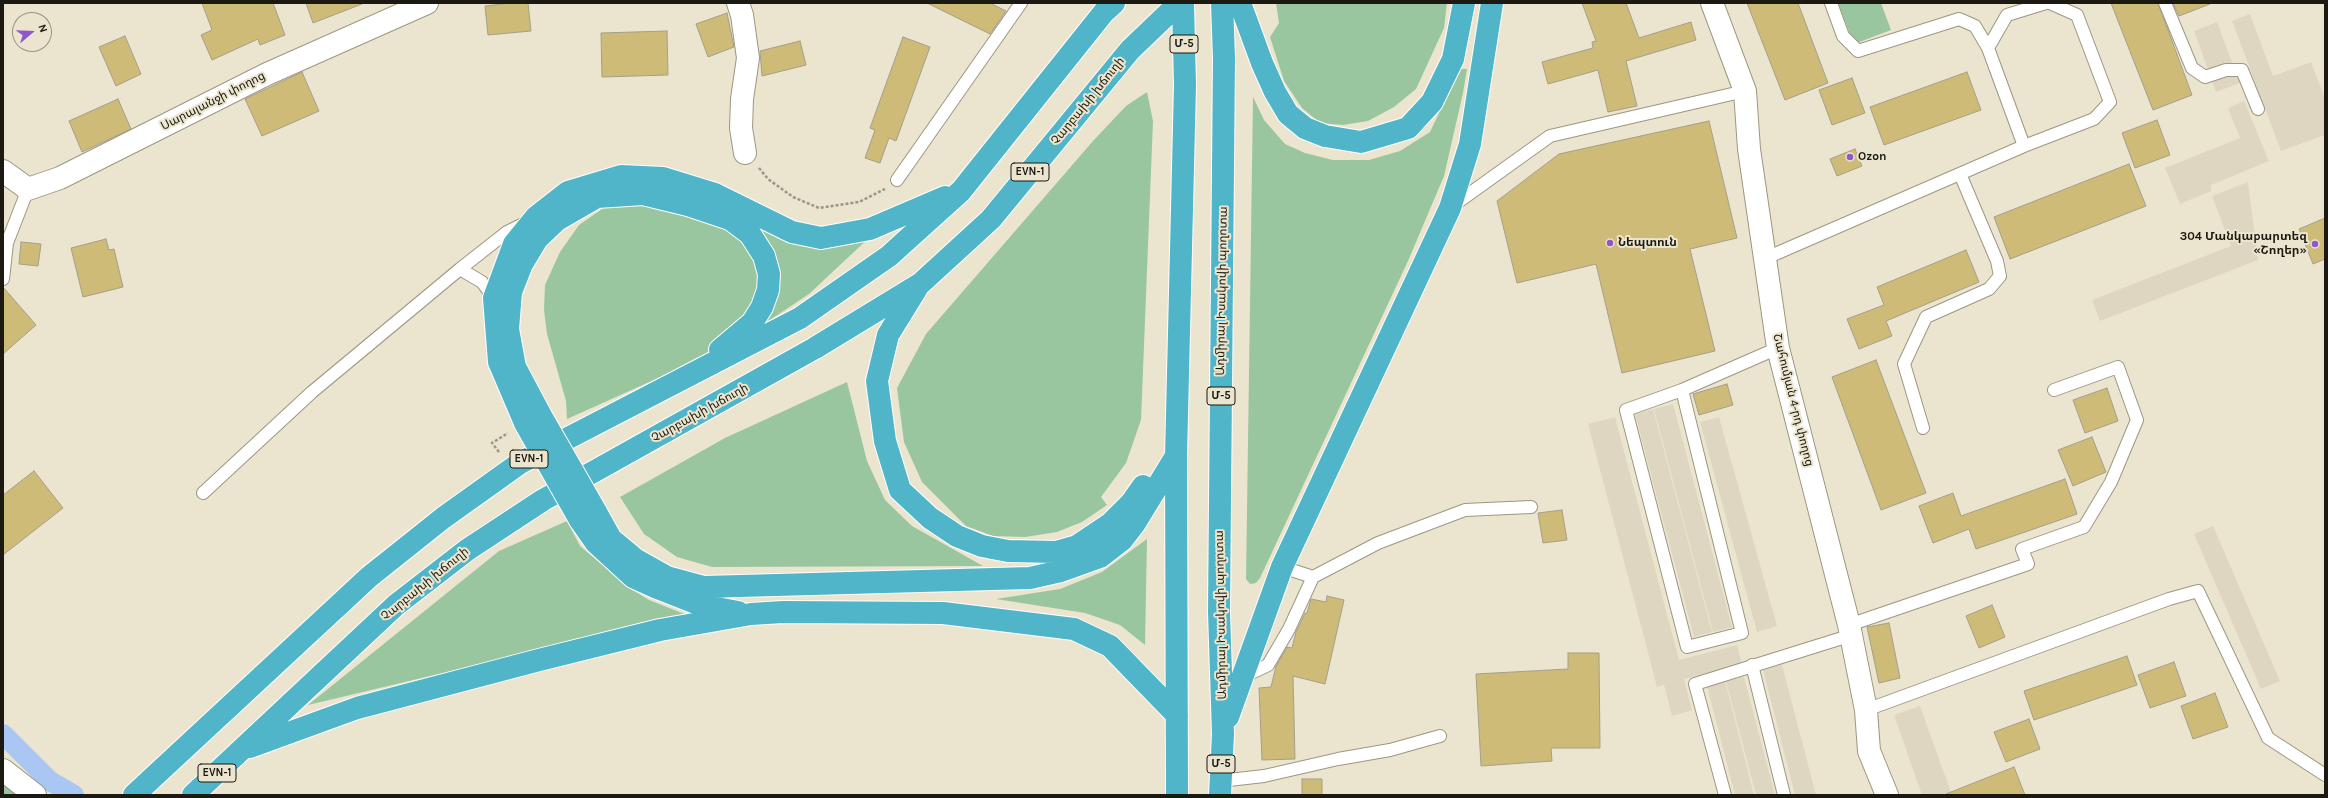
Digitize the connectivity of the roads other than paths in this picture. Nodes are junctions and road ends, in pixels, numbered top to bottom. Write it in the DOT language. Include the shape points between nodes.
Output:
graph roads {
  1 [pos="427,3"];
  2 [pos="738,3"];
  3 [pos="1021,3"];
  4 [pos="1114,3"];
  5 [pos="1179,3"];
  6 [pos="1183,3"];
  7 [pos="1222,3"];
  8 [pos="1240,3"];
  9 [pos="1464,3"];
  10 [pos="1492,3"];
  11 [pos="1712,3"];
  12 [pos="1831,3"];
  13 [pos="2046,3"];
  14 [pos="2050,3"];
  15 [pos="2165,3"];
  16 [pos="1988,48"];
  17 [pos="1745,91"];
  18 [pos="2258,109"];
  19 [pos="2024,146"];
  20 [pos="745,153"];
  21 [pos="3,171"];
  22 [pos="1960,174"];
  23 [pos="897,180"];
  24 [pos="28,189"];
  25 [pos="961,191"];
  26 [pos="1450,208"];
  27 [pos="536,217"];
  28 [pos="1766,258"];
  29 [pos="460,269"];
  30 [pos="3,280"];
  31 [pos="920,284"];
  32 [pos="494,298"];
  33 [pos="1778,348"];
  34 [pos="686,378"];
  35 [pos="1682,390"];
  36 [pos="2054,390"];
  37 [pos="525,423"];
  38 [pos="1176,428"];
  39 [pos="1923,428"];
  40 [pos="1176,456"];
  41 [pos="203,493"];
  42 [pos="1531,507"];
  43 [pos="588,516"];
  44 [pos="1282,567"];
  45 [pos="1313,577"];
  46 [pos="751,614"];
  47 [pos="1850,630"];
  48 [pos="1752,665"];
  49 [pos="1240,679"];
  50 [pos="1866,710"];
  51 [pos="1177,715"];
  52 [pos="1223,734"];
  53 [pos="1440,736"];
  54 [pos="241,751"];
  55 [pos="3,770"];
  56 [pos="2325,775"];
  57 [pos="1220,788"];
  58 [pos="136,792"];
  59 [pos="35,795"];
  60 [pos="193,795"];
  61 [pos="1176,795"];
  62 [pos="1724,795"];
  63 [pos="1784,795"];
  64 [pos="1887,795"];
  1 -- 24 [label="street, Սարալանջի փողոց" via="267,74 60,178"];
  2 -- 20 [label="street" via="748,58 741,128"];
  3 -- 23 [label="lane"];
  4 -- 25 [label="highway, EVN-1" via="1104,12"];
  5 -- 31 [label="highway, Չարբախի խճուղի / EVN-1" via="1130,50 991,219"];
  6 -- 38 [label="highway, Մ-5" via="1184,85"];
  7 -- 52 [label="highway, Ադմիրալ Իսակովի պողոտա / Մ-5" via="1224,58 1219,604"];
  8 -- 9 [label="highway" via="1275,92 1288,114 1305,128 1325,136 1361,142 1408,128 1432,102 1453,59"];
  10 -- 26 [label="highway" via="1470,144"];
  11 -- 17 [label="street, Շահումյան 4-րդ փողոց"];
  12 -- 16 [label="lane" via="1843,36 1858,51 1960,19 1975,26"];
  13 -- 16 [label="lane" via="2007,15"];
  14 -- 19 [label="lane" via="2076,15 2110,102 2094,119"];
  15 -- 18 [label="lane" via="2192,68 2205,77 2226,70 2242,70"];
  16 -- 19 [label="lane"];
  17 -- 26 [label="lane" via="1550,136"];
  17 -- 28 [label="street, Շահումյան 4-րդ փողոց" via="1749,148"];
  19 -- 22 [label="lane"];
  21 -- 24 [label="street"];
  22 -- 28 [label="lane"];
  22 -- 39 [label="lane" via="1997,262 2000,276 1989,289 1926,317 1904,364"];
  24 -- 30 [label="lane" via="7,242"];
  25 -- 27 [label="highway" via="870,229 821,238 792,232 715,194 663,178 621,176 582,187 568,192"];
  25 -- 34 [label="highway, EVN-1" via="889,256 845,289 800,318"];
  26 -- 44 [label="highway"];
  27 -- 29 [label="lane" via="507,232"];
  27 -- 32 [label="highway" via="514,244"];
  28 -- 33 [label="street, Շահումյան 4-րդ փողոց"];
  29 -- 32 [label="lane" via="482,282"];
  29 -- 41 [label="lane" via="312,392"];
  31 -- 38 [label="highway" via="888,334 877,382 885,441 900,490 930,518 957,536 982,546 1020,552 1056,552 1078,546 1110,524 1131,503 1155,469"];
  31 -- 54 [label="highway, Չարբախի խճուղի / EVN-1" via="815,348 543,500 467,550 396,605"];
  32 -- 37 [label="highway" via="499,362"];
  33 -- 35 [label="lane"];
  33 -- 47 [label="street, Շահումյան 4-րդ փողոց"];
  34 -- 37 [label="highway" via="752,323 762,307 768,290 769,274 764,256 750,234 730,219 643,194 597,197 557,220 537,239 522,264 511,292 508,329"];
  34 -- 58 [label="highway, EVN-1" via="520,463 443,518 369,577"];
  35 -- 35 [label="lane" via="1626,410 1687,647 1742,633"];
  36 -- 47 [label="lane" via="2118,367 2137,420 2111,482 2084,527 2022,549 2028,564"];
  37 -- 43 [label="highway, bridge"];
  38 -- 40 [label="highway, Մ-5"];
  40 -- 43 [label="highway" via="1122,540 1100,557 1061,572 1030,578 704,587 667,577 635,559"];
  40 -- 51 [label="highway, Մ-5"];
  42 -- 45 [label="lane" via="1465,510 1378,543"];
  43 -- 46 [label="highway" via="596,543 633,577 701,605"];
  44 -- 45 [label="lane"];
  44 -- 49 [label="highway"];
  45 -- 49 [label="lane" via="1289,629 1268,664"];
  46 -- 51 [label="highway" via="943,613 1074,629 1110,646"];
  46 -- 54 [label="highway" via="660,630 357,708"];
  47 -- 48 [label="lane"];
  47 -- 50 [label="street, Շահումյան 4-րդ փողոց"];
  48 -- 62 [label="lane" via="1695,684"];
  48 -- 63 [label="lane"];
  49 -- 52 [label="highway"];
  50 -- 56 [label="lane" via="2169,599 2198,591 2268,738"];
  50 -- 64 [label="street, Շահումյան 4-րդ փողոց" via="1869,751"];
  51 -- 61 [label="highway, Մ-5"];
  52 -- 57 [label="highway, Ադմիրալ Իսակովի պողոտա / Մ-5"];
  53 -- 57 [label="lane" via="1390,750 1338,759"];
  54 -- 60 [label="highway, Չարբախի խճուղի / EVN-1"];
  55 -- 59 [label="street"];
}
